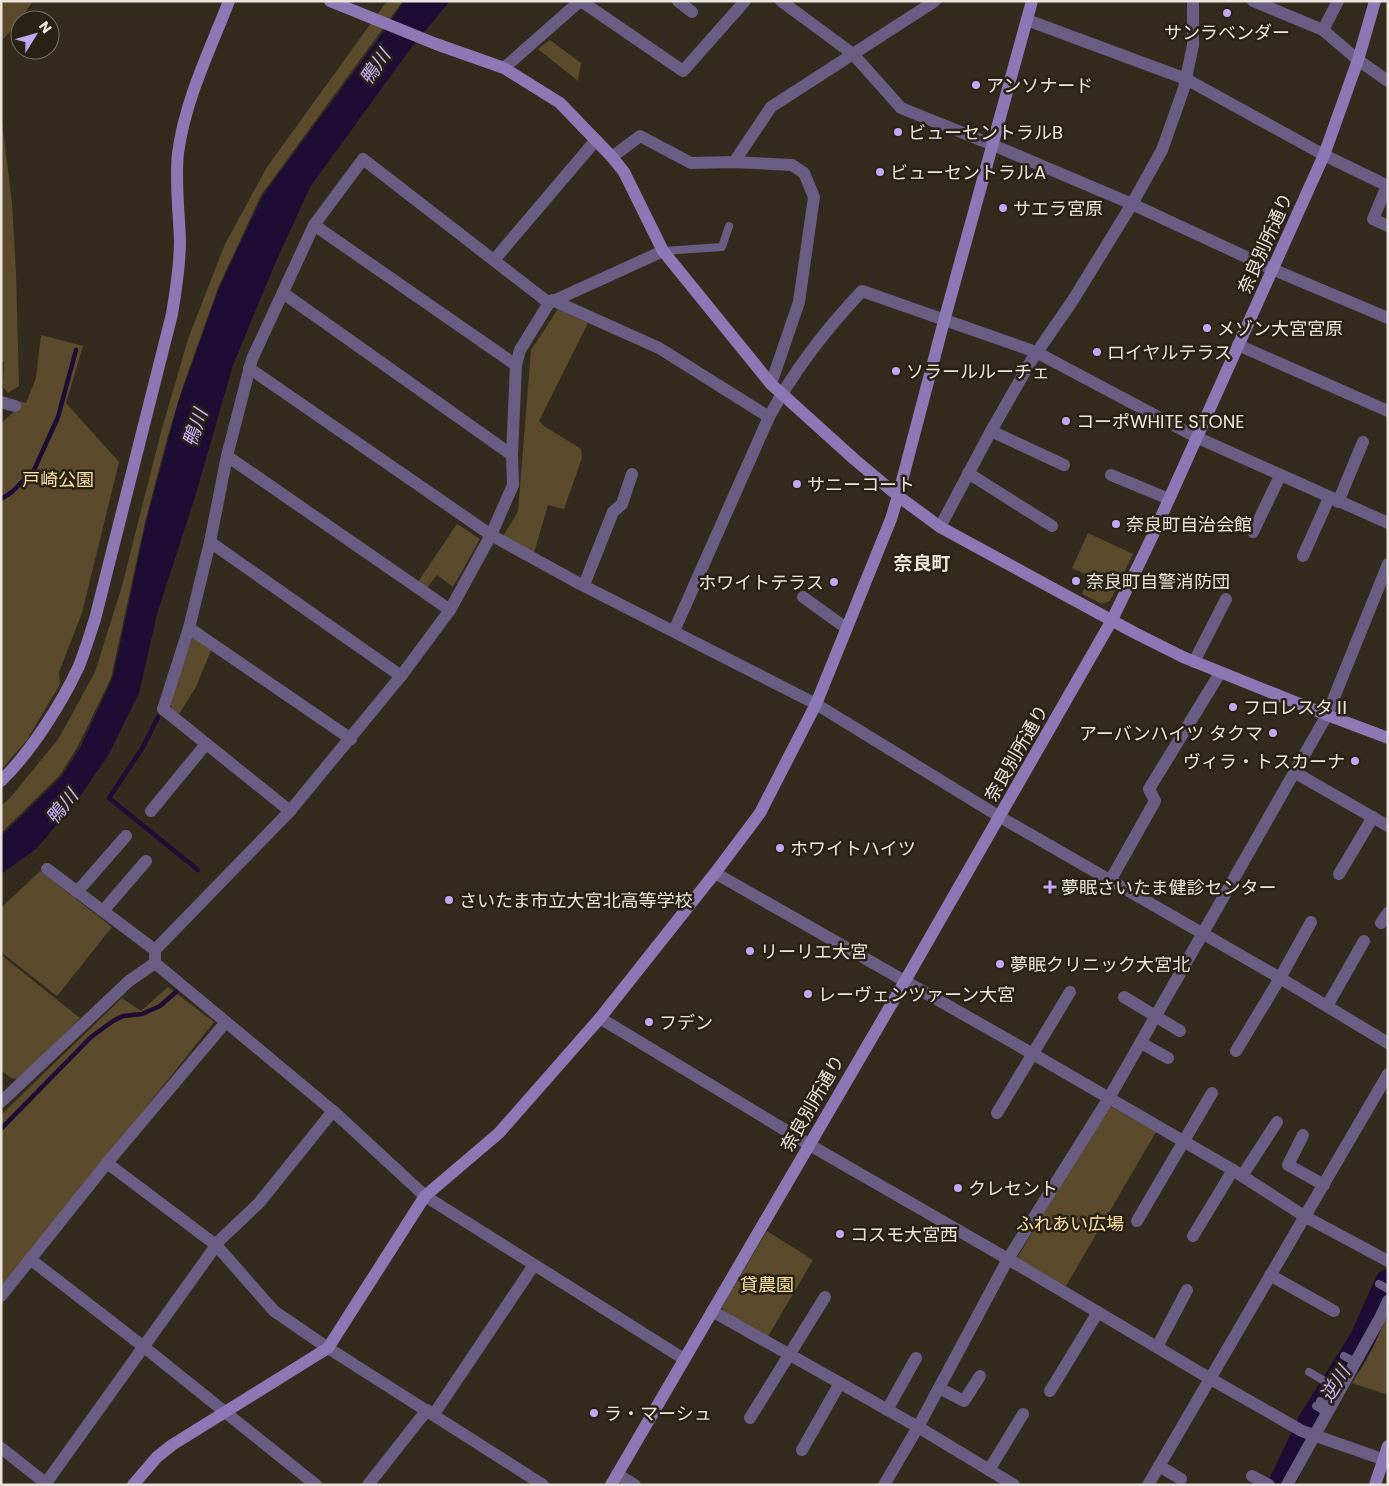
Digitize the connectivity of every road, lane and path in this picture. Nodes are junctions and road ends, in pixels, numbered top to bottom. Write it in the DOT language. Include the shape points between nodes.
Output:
graph roads {
  1 [pos="230,1"];
  2 [pos="580,1"];
  3 [pos="678,1"];
  4 [pos="745,1"];
  5 [pos="781,1"];
  6 [pos="935,1"];
  7 [pos="1032,1"];
  8 [pos="1193,1"];
  9 [pos="1253,1"];
  10 [pos="1338,1"];
  11 [pos="1374,1"];
  12 [pos="336,3"];
  13 [pos="692,12"];
  14 [pos="1027,20"];
  15 [pos="1323,30"];
  16 [pos="853,54"];
  17 [pos="1358,60"];
  18 [pos="504,68"];
  19 [pos="1186,79"];
  20 [pos="1388,81"];
  21 [pos="596,140"];
  22 [pos="993,145"];
  23 [pos="1324,154"];
  24 [pos="612,157"];
  25 [pos="734,162"];
  26 [pos="1387,186"];
  27 [pos="1132,204"];
  28 [pos="314,225"];
  29 [pos="729,226"];
  30 [pos="1388,226"];
  31 [pos="663,251"];
  32 [pos="494,260"];
  33 [pos="1272,269"];
  34 [pos="283,292"];
  35 [pos="550,302"];
  36 [pos="1388,318"];
  37 [pos="944,321"];
  38 [pos="1238,345"];
  39 [pos="1036,352"];
  40 [pos="516,365"];
  41 [pos="249,368"];
  42 [pos="771,384"];
  43 [pos="781,395"];
  44 [pos="1,402"];
  45 [pos="15,406"];
  46 [pos="1388,411"];
  47 [pos="769,418"];
  48 [pos="991,431"];
  49 [pos="1196,437"];
  50 [pos="1363,442"];
  51 [pos="512,455"];
  52 [pos="227,456"];
  53 [pos="1064,465"];
  54 [pos="968,473"];
  55 [pos="632,474"];
  56 [pos="1111,475"];
  57 [pos="1280,476"];
  58 [pos="898,496"];
  59 [pos="1169,499"];
  60 [pos="1334,500"];
  61 [pos="1388,523"];
  62 [pos="1052,526"];
  63 [pos="940,527"];
  64 [pos="1253,532"];
  65 [pos="491,535"];
  66 [pos="210,542"];
  67 [pos="1303,556"];
  68 [pos="1388,564"];
  69 [pos="584,585"];
  70 [pos="803,597"];
  71 [pos="1226,599"];
  72 [pos="450,610"];
  73 [pos="1112,620"];
  74 [pos="189,628"];
  75 [pos="846,628"];
  76 [pos="674,631"];
  77 [pos="1194,662"];
  78 [pos="1220,673"];
  79 [pos="401,676"];
  80 [pos="816,704"];
  81 [pos="1327,715"];
  82 [pos="1388,738"];
  83 [pos="351,739"];
  84 [pos="206,744"];
  85 [pos="1294,772"];
  86 [pos="1,781"];
  87 [pos="151,811"];
  88 [pos="290,811"];
  89 [pos="1000,817"];
  90 [pos="1373,817"];
  91 [pos="1388,826"];
  92 [pos="126,836"];
  93 [pos="146,861"];
  94 [pos="47,869"];
  95 [pos="715,873"];
  96 [pos="1339,874"];
  97 [pos="1110,881"];
  98 [pos="77,892"];
  99 [pos="103,911"];
  100 [pos="1311,922"];
  101 [pos="1203,934"];
  102 [pos="1364,941"];
  103 [pos="155,950"];
  104 [pos="155,963"];
  105 [pos="1280,978"];
  106 [pos="905,981"];
  107 [pos="1070,992"];
  108 [pos="1124,998"];
  109 [pos="1327,1006"];
  110 [pos="1156,1016"];
  111 [pos="600,1018"];
  112 [pos="226,1022"];
  113 [pos="1180,1030"];
  114 [pos="1141,1043"];
  115 [pos="1388,1043"];
  116 [pos="1236,1050"];
  117 [pos="1033,1054"];
  118 [pos="1168,1058"];
  119 [pos="1388,1074"];
  120 [pos="1212,1093"];
  121 [pos="1109,1098"];
  122 [pos="1,1102"];
  123 [pos="333,1111"];
  124 [pos="997,1113"];
  125 [pos="1277,1122"];
  126 [pos="1303,1135"];
  127 [pos="1185,1142"];
  128 [pos="808,1144"];
  129 [pos="107,1164"];
  130 [pos="1238,1173"];
  131 [pos="1324,1185"];
  132 [pos="425,1196"];
  133 [pos="1304,1216"];
  134 [pos="1137,1221"];
  135 [pos="1193,1236"];
  136 [pos="216,1245"];
  137 [pos="30,1259"];
  138 [pos="1008,1259"];
  139 [pos="1388,1261"];
  140 [pos="534,1264"];
  141 [pos="1270,1275"];
  142 [pos="1188,1290"];
  143 [pos="1,1296"];
  144 [pos="825,1297"];
  145 [pos="1388,1301"];
  146 [pos="712,1311"];
  147 [pos="1334,1311"];
  148 [pos="1098,1312"];
  149 [pos="144,1347"];
  150 [pos="1157,1347"];
  151 [pos="328,1348"];
  152 [pos="791,1354"];
  153 [pos="916,1358"];
  154 [pos="684,1359"];
  155 [pos="1309,1372"];
  156 [pos="980,1376"];
  157 [pos="1209,1378"];
  158 [pos="840,1382"];
  159 [pos="1339,1382"];
  160 [pos="939,1388"];
  161 [pos="1050,1391"];
  162 [pos="888,1410"];
  163 [pos="225,1412"];
  164 [pos="430,1412"];
  165 [pos="1023,1414"];
  166 [pos="750,1418"];
  167 [pos="918,1427"];
  168 [pos="1308,1433"];
  169 [pos="1388,1446"];
  170 [pos="1,1448"];
  171 [pos="802,1450"];
  172 [pos="1386,1460"];
  173 [pos="1159,1466"];
  174 [pos="990,1470"];
  175 [pos="1252,1476"];
  176 [pos="1181,1479"];
  177 [pos="614,1480"];
  178 [pos="47,1484"];
  179 [pos="132,1485"];
  180 [pos="316,1485"];
  181 [pos="368,1485"];
  182 [pos="543,1485"];
  183 [pos="635,1485"];
  184 [pos="884,1485"];
  185 [pos="1014,1485"];
  186 [pos="1148,1485"];
  187 [pos="1269,1485"];
  188 [pos="1287,1485"];
  189 [pos="1375,1485"];
  1 -- 86 [label="street" via="186,116 178,153 178,281 96,619 78,666 53,713 32,745"];
  2 -- 4 [label="street" via="683,71"];
  2 -- 18 [label="street"];
  3 -- 13 [label="street"];
  5 -- 16 [label="street"];
  6 -- 16 [label="street"];
  7 -- 14 [label="street"];
  8 -- 19 [label="street" via="1193,45"];
  9 -- 15 [label="street"];
  10 -- 15 [label="street"];
  11 -- 17 [label="street, 奈良別所通り"];
  12 -- 18 [label="street"];
  14 -- 19 [label="street"];
  14 -- 22 [label="street"];
  15 -- 17 [label="street"];
  16 -- 22 [label="street" via="900,108"];
  16 -- 25 [label="street" via="771,106"];
  17 -- 20 [label="street"];
  17 -- 23 [label="street, 奈良別所通り"];
  18 -- 21 [label="street" via="560,103"];
  19 -- 23 [label="street"];
  19 -- 27 [label="street" via="1162,150"];
  21 -- 24 [label="street"];
  21 -- 32 [label="street"];
  22 -- 27 [label="street"];
  22 -- 37 [label="street"];
  23 -- 26 [label="street"];
  23 -- 33 [label="street, 奈良別所通り"];
  24 -- 25 [label="street" via="640,136 691,163"];
  24 -- 31 [label="street" via="624,172"];
  25 -- 42 [label="street" via="792,165 804,173 814,197 799,302"];
  26 -- 30 [label="street" via="1373,219"];
  27 -- 33 [label="street"];
  27 -- 39 [label="street" via="1073,300"];
  28 -- 32 [label="street" via="363,159"];
  28 -- 34 [label="street"];
  28 -- 40 [label="street"];
  29 -- 31 [label="lane" via="722,247"];
  31 -- 35 [label="street"];
  31 -- 42 [label="street"];
  32 -- 35 [label="street"];
  33 -- 36 [label="street"];
  33 -- 38 [label="street, 奈良別所通り"];
  34 -- 41 [label="street"];
  34 -- 51 [label="street"];
  35 -- 40 [label="street" via="520,350"];
  35 -- 47 [label="street" via="659,348"];
  37 -- 39 [label="street"];
  37 -- 43 [label="street" via="862,291 838,316"];
  37 -- 58 [label="street"];
  38 -- 46 [label="street"];
  38 -- 49 [label="street, 奈良別所通り"];
  39 -- 48 [label="street"];
  39 -- 49 [label="street"];
  40 -- 51 [label="street"];
  41 -- 52 [label="street"];
  41 -- 65 [label="street"];
  42 -- 43 [label="street"];
  43 -- 47 [label="street"];
  43 -- 58 [label="street"];
  44 -- 45 [label="street"];
  47 -- 76 [label="street"];
  48 -- 53 [label="street"];
  48 -- 54 [label="street"];
  49 -- 57 [label="street"];
  49 -- 59 [label="street, 奈良別所通り"];
  50 -- 60 [label="street"];
  51 -- 65 [label="street" via="513,485"];
  52 -- 66 [label="street"];
  52 -- 72 [label="street"];
  54 -- 62 [label="street"];
  54 -- 63 [label="street"];
  55 -- 69 [label="street" via="622,504 613,512"];
  56 -- 59 [label="street"];
  57 -- 60 [label="street"];
  57 -- 64 [label="street"];
  58 -- 63 [label="street"];
  58 -- 75 [label="street"];
  59 -- 73 [label="street, 奈良別所通り"];
  60 -- 61 [label="street"];
  60 -- 67 [label="street"];
  63 -- 73 [label="street"];
  65 -- 69 [label="street"];
  65 -- 72 [label="street"];
  66 -- 74 [label="street"];
  66 -- 79 [label="street"];
  68 -- 81 [label="street"];
  69 -- 76 [label="street"];
  70 -- 75 [label="street"];
  71 -- 77 [label="street"];
  72 -- 79 [label="street"];
  73 -- 77 [label="street"];
  73 -- 89 [label="street, 奈良別所通り"];
  74 -- 83 [label="street"];
  74 -- 84 [label="street" via="163,709"];
  75 -- 80 [label="street"];
  76 -- 80 [label="street"];
  77 -- 78 [label="street"];
  78 -- 81 [label="street"];
  78 -- 97 [label="street" via="1149,789 1155,801"];
  79 -- 83 [label="street"];
  80 -- 89 [label="street"];
  80 -- 95 [label="street" via="760,813"];
  81 -- 82 [label="street"];
  81 -- 85 [label="street"];
  83 -- 88 [label="street"];
  84 -- 87 [label="street"];
  84 -- 88 [label="street"];
  85 -- 90 [label="street"];
  85 -- 101 [label="street"];
  88 -- 103 [label="street"];
  89 -- 97 [label="street"];
  89 -- 106 [label="street, 奈良別所通り"];
  90 -- 91 [label="street"];
  90 -- 96 [label="street"];
  92 -- 98 [label="street"];
  93 -- 99 [label="street"];
  94 -- 98 [label="street"];
  95 -- 106 [label="street"];
  95 -- 111 [label="street"];
  97 -- 101 [label="street"];
  98 -- 99 [label="street"];
  99 -- 103 [label="street"];
  100 -- 105 [label="street"];
  101 -- 105 [label="street"];
  101 -- 110 [label="street"];
  102 -- 109 [label="street"];
  103 -- 104 [label="street"];
  104 -- 112 [label="street"];
  104 -- 122 [label="street" via="129,981"];
  105 -- 109 [label="street"];
  105 -- 116 [label="street"];
  106 -- 117 [label="street"];
  106 -- 128 [label="street, 奈良別所通り"];
  107 -- 117 [label="street"];
  108 -- 110 [label="street"];
  109 -- 115 [label="street"];
  110 -- 113 [label="street"];
  110 -- 114 [label="street"];
  111 -- 128 [label="street"];
  111 -- 132 [label="street" via="499,1133"];
  112 -- 123 [label="street"];
  112 -- 129 [label="street"];
  114 -- 118 [label="street"];
  114 -- 121 [label="street"];
  117 -- 121 [label="street"];
  117 -- 124 [label="street"];
  119 -- 131 [label="street"];
  120 -- 127 [label="street"];
  121 -- 127 [label="street"];
  121 -- 138 [label="street"];
  123 -- 132 [label="street"];
  123 -- 136 [label="street" via="258,1203"];
  125 -- 130 [label="street"];
  126 -- 131 [label="street" via="1288,1165"];
  127 -- 130 [label="street"];
  127 -- 134 [label="street"];
  128 -- 138 [label="street"];
  128 -- 146 [label="street, 奈良別所通り"];
  129 -- 136 [label="street"];
  129 -- 137 [label="street"];
  130 -- 133 [label="street"];
  130 -- 135 [label="street"];
  131 -- 133 [label="street"];
  132 -- 140 [label="street"];
  132 -- 151 [label="street"];
  133 -- 139 [label="street"];
  133 -- 141 [label="street"];
  136 -- 149 [label="street"];
  136 -- 151 [label="street" via="274,1311"];
  137 -- 143 [label="street"];
  137 -- 149 [label="street"];
  138 -- 148 [label="street"];
  138 -- 160 [label="street"];
  140 -- 154 [label="street"];
  140 -- 164 [label="street"];
  141 -- 147 [label="street"];
  141 -- 157 [label="street"];
  142 -- 150 [label="street"];
  144 -- 152 [label="street"];
  145 -- 159 [label="street"];
  146 -- 152 [label="street"];
  146 -- 154 [label="street, 奈良別所通り"];
  148 -- 150 [label="street"];
  148 -- 161 [label="street"];
  149 -- 163 [label="street"];
  149 -- 178 [label="street"];
  150 -- 157 [label="street"];
  151 -- 163 [label="street"];
  151 -- 164 [label="street"];
  152 -- 158 [label="street"];
  152 -- 166 [label="street"];
  153 -- 162 [label="street"];
  154 -- 177 [label="street, 奈良別所通り"];
  155 -- 159 [label="lane"];
  156 -- 160 [label="street" via="964,1400"];
  157 -- 168 [label="street"];
  157 -- 173 [label="street"];
  158 -- 162 [label="street"];
  158 -- 171 [label="street"];
  159 -- 168 [label="street"];
  160 -- 167 [label="street"];
  162 -- 167 [label="street"];
  163 -- 179 [label="street" via="156,1457"];
  163 -- 180 [label="street"];
  164 -- 181 [label="street"];
  164 -- 182 [label="street"];
  165 -- 174 [label="street"];
  167 -- 174 [label="street"];
  167 -- 184 [label="street"];
  168 -- 172 [label="street"];
  168 -- 188 [label="street"];
  169 -- 172 [label="street"];
  170 -- 178 [label="street"];
  172 -- 189 [label="street"];
  173 -- 176 [label="street"];
  173 -- 186 [label="street"];
  174 -- 185 [label="street"];
  175 -- 187 [label="street"];
  177 -- 183 [label="street"];
}
